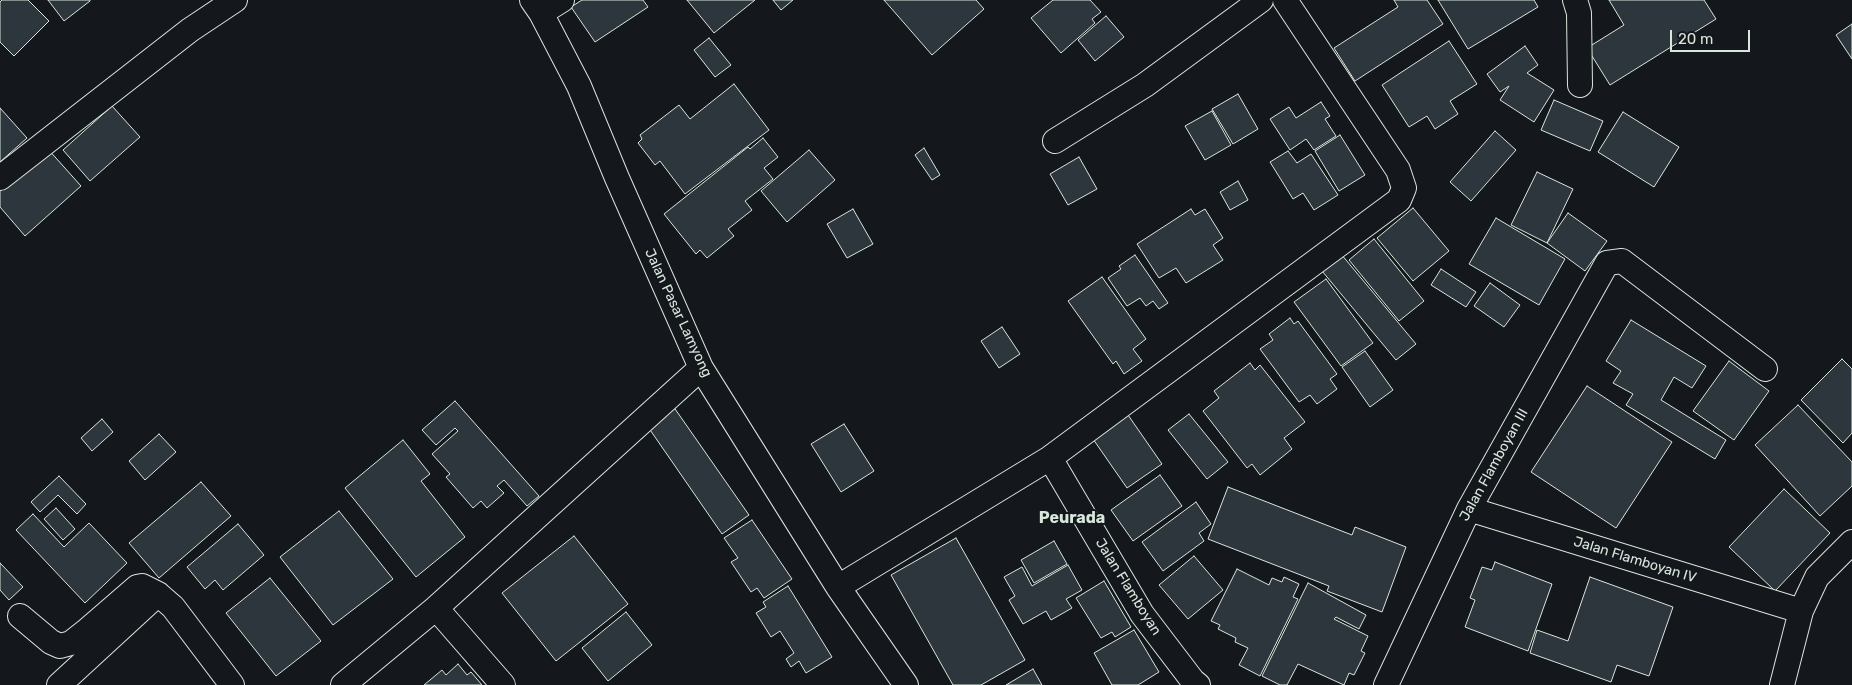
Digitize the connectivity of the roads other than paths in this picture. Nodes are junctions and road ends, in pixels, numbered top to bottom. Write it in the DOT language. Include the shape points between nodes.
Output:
graph roads {
  1 [pos="235,0"];
  2 [pos="562,0"];
  3 [pos="1261,0"];
  4 [pos="1285,0"];
  5 [pos="1575,0"];
  6 [pos="536,6"];
  7 [pos="1580,85"];
  8 [pos="1055,141"];
  9 [pos="0,178"];
  10 [pos="701,368"];
  11 [pos="1764,369"];
  12 [pos="1050,458"];
  13 [pos="1469,509"];
  14 [pos="1852,542"];
  15 [pos="838,587"];
  16 [pos="158,594"];
  17 [pos="436,608"];
  18 [pos="1801,611"];
  19 [pos="20,616"];
  20 [pos="59,685"];
  21 [pos="232,685"];
  22 [pos="343,685"];
  23 [pos="503,685"];
  24 [pos="906,685"];
  25 [pos="1198,685"];
  26 [pos="1386,685"];
  27 [pos="1782,685"];
  1 -- 9 [label="street" via="190,30"];
  2 -- 6 [label="street"];
  3 -- 8 [label="street" via="1145,85"];
  4 -- 12 [label="street" via="1398,170 1404,188 1399,200"];
  5 -- 7 [label="street" via="1579,13"];
  6 -- 10 [label="street, Jalan Pasar Lamyong" via="579,86"];
  10 -- 15 [label="street, Jalan Pasar Lamyong"];
  10 -- 17 [label="street"];
  11 -- 13 [label="street, Jalan Flamboyan III" via="1622,261 1608,264"];
  12 -- 15 [label="street"];
  12 -- 25 [label="street, Jalan Flamboyan" via="1142,614"];
  13 -- 18 [label="street, Jalan Flamboyan IV"];
  13 -- 26 [label="street, Jalan Flamboyan III"];
  14 -- 18 [label="street" via="1817,577"];
  15 -- 24 [label="street, Jalan Pasar Lamyong"];
  16 -- 19 [label="street" via="142,586 137,587 71,643 60,646"];
  16 -- 20 [label="street"];
  16 -- 21 [label="street" via="173,607"];
  17 -- 22 [label="street"];
  17 -- 23 [label="street"];
  18 -- 27 [label="street"];
}
